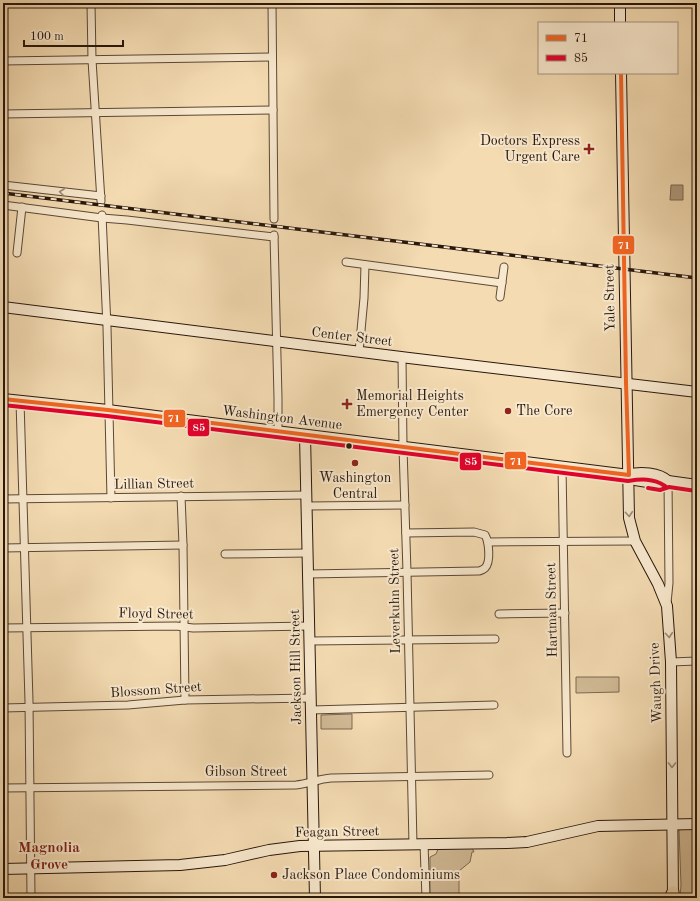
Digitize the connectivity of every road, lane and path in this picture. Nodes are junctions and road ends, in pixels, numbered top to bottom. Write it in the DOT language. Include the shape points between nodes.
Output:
graph roads {
  1 [pos="91,3"];
  2 [pos="272,3"];
  3 [pos="620,3"];
  4 [pos="620,22"];
  5 [pos="272,57"];
  6 [pos="92,60"];
  7 [pos="3,61"];
  8 [pos="621,74"];
  9 [pos="273,110"];
  10 [pos="96,113"];
  11 [pos="3,114"];
  12 [pos="3,185"];
  13 [pos="3,205"];
  14 [pos="22,207"];
  15 [pos="102,217"];
  16 [pos="274,219"];
  17 [pos="17,254"];
  18 [pos="346,262"];
  19 [pos="365,265"];
  20 [pos="504,267"];
  21 [pos="502,283"];
  22 [pos="500,297"];
  23 [pos="3,307"];
  24 [pos="106,320"];
  25 [pos="276,341"];
  26 [pos="359,352"];
  27 [pos="402,357"];
  28 [pos="626,383"];
  29 [pos="697,392"];
  30 [pos="3,399"];
  31 [pos="20,401"];
  32 [pos="108,410"];
  33 [pos="278,431"];
  34 [pos="305,435"];
  35 [pos="403,448"];
  36 [pos="562,467"];
  37 [pos="629,475"];
  38 [pos="668,481"];
  39 [pos="697,485"];
  40 [pos="306,495"];
  41 [pos="182,496"];
  42 [pos="110,498"];
  43 [pos="3,499"];
  44 [pos="24,499"];
  45 [pos="405,505"];
  46 [pos="307,506"];
  47 [pos="406,533"];
  48 [pos="487,539"];
  49 [pos="563,541"];
  50 [pos="635,541"];
  51 [pos="183,544"];
  52 [pos="3,548"];
  53 [pos="25,548"];
  54 [pos="308,553"];
  55 [pos="225,554"];
  56 [pos="407,572"];
  57 [pos="308,574"];
  58 [pos="667,606"];
  59 [pos="565,613"];
  60 [pos="499,614"];
  61 [pos="184,626"];
  62 [pos="309,626"];
  63 [pos="3,628"];
  64 [pos="26,628"];
  65 [pos="495,639"];
  66 [pos="408,640"];
  67 [pos="310,641"];
  68 [pos="697,661"];
  69 [pos="671,662"];
  70 [pos="311,698"];
  71 [pos="185,700"];
  72 [pos="494,705"];
  73 [pos="410,707"];
  74 [pos="3,708"];
  75 [pos="29,708"];
  76 [pos="311,710"];
  77 [pos="567,753"];
  78 [pos="489,775"];
  79 [pos="411,776"];
  80 [pos="312,781"];
  81 [pos="30,787"];
  82 [pos="3,788"];
  83 [pos="672,824"];
  84 [pos="697,824"];
  85 [pos="424,844"];
  86 [pos="413,845"];
  87 [pos="315,846"];
  88 [pos="31,868"];
  89 [pos="3,869"];
  90 [pos="672,896"];
  91 [pos="31,898"];
  92 [pos="315,898"];
  93 [pos="426,898"];
  1 -- 6 [label="street"];
  2 -- 5 [label="street"];
  3 -- 4 [label="street"];
  5 -- 6 [label="street"];
  5 -- 9 [label="street"];
  6 -- 7 [label="street"];
  6 -- 10 [label="street"];
  8 -- 28 [label="street, Yale Street"];
  9 -- 10 [label="street"];
  9 -- 16 [label="street"];
  10 -- 11 [label="street"];
  10 -- 12 [label="street, one-way" via="101,198"];
  13 -- 14 [label="street"];
  14 -- 15 [label="street"];
  14 -- 17 [label="street"];
  15 -- 24 [label="street"];
  15 -- 25 [label="street" via="274,236"];
  18 -- 19 [label="street"];
  19 -- 21 [label="street"];
  19 -- 26 [label="street"];
  20 -- 21 [label="street"];
  21 -- 22 [label="street"];
  23 -- 24 [label="street, Center Street"];
  24 -- 25 [label="street, Center Street"];
  24 -- 32 [label="street"];
  25 -- 26 [label="street, Center Street"];
  25 -- 33 [label="street"];
  26 -- 27 [label="street, Center Street"];
  27 -- 28 [label="street, Center Street"];
  27 -- 35 [label="street, Leverkuhn Street"];
  28 -- 29 [label="street, Center Street"];
  28 -- 37 [label="street, Yale Street"];
  30 -- 31 [label="street, Washington Avenue"];
  31 -- 32 [label="street, Washington Avenue"];
  31 -- 44 [label="street"];
  32 -- 33 [label="street, Washington Avenue"];
  32 -- 42 [label="street"];
  33 -- 34 [label="street, Washington Avenue"];
  34 -- 35 [label="street, Washington Avenue"];
  34 -- 40 [label="street, Jackson Hill Street"];
  35 -- 36 [label="street, Washington Avenue"];
  35 -- 45 [label="street, Leverkuhn Street"];
  36 -- 37 [label="street, Washington Avenue"];
  36 -- 49 [label="street, Hartman Street"];
  37 -- 38 [label="street, Washington Avenue" via="636,472 662,476"];
  37 -- 50 [label="street, Waugh Drive, one-way" via="629,518"];
  38 -- 39 [label="street, Washington Avenue"];
  38 -- 58 [label="street"];
  40 -- 41 [label="street, Lillian Street"];
  40 -- 46 [label="street, Jackson Hill Street"];
  41 -- 42 [label="street, Lillian Street"];
  41 -- 51 [label="street"];
  42 -- 44 [label="street, Lillian Street"];
  43 -- 44 [label="street, Lillian Street"];
  44 -- 53 [label="street"];
  45 -- 46 [label="street"];
  45 -- 47 [label="street, Leverkuhn Street"];
  46 -- 54 [label="street, Jackson Hill Street"];
  47 -- 48 [label="street" via="474,532"];
  47 -- 56 [label="street, Leverkuhn Street"];
  48 -- 49 [label="street"];
  48 -- 56 [label="street" via="488,564 479,571"];
  49 -- 50 [label="street"];
  49 -- 59 [label="street, Hartman Street"];
  50 -- 58 [label="street, Waugh Drive"];
  51 -- 53 [label="street"];
  51 -- 61 [label="street"];
  52 -- 53 [label="street"];
  53 -- 64 [label="street"];
  54 -- 55 [label="street"];
  54 -- 57 [label="street, Jackson Hill Street"];
  56 -- 57 [label="street"];
  56 -- 66 [label="street, Leverkuhn Street"];
  57 -- 62 [label="street, Jackson Hill Street"];
  58 -- 69 [label="street, Waugh Drive, one-way"];
  59 -- 60 [label="street"];
  59 -- 77 [label="street, Hartman Street"];
  61 -- 62 [label="street, Floyd Street"];
  61 -- 64 [label="street, Floyd Street"];
  61 -- 71 [label="street"];
  62 -- 67 [label="street, Jackson Hill Street"];
  63 -- 64 [label="street, Floyd Street"];
  64 -- 75 [label="street"];
  65 -- 66 [label="street"];
  66 -- 67 [label="street"];
  66 -- 73 [label="street, Leverkuhn Street"];
  67 -- 70 [label="street, Jackson Hill Street"];
  68 -- 69 [label="street"];
  69 -- 83 [label="street, Waugh Drive, one-way"];
  70 -- 71 [label="street, Blossom Street"];
  70 -- 76 [label="street, Jackson Hill Street"];
  71 -- 75 [label="street, Blossom Street" via="128,705"];
  72 -- 73 [label="street"];
  73 -- 76 [label="street"];
  73 -- 79 [label="street, Leverkuhn Street"];
  74 -- 75 [label="street, Blossom Street"];
  75 -- 81 [label="street"];
  76 -- 80 [label="street, Jackson Hill Street"];
  78 -- 79 [label="street, Gibson Street"];
  79 -- 80 [label="street, Gibson Street" via="319,778"];
  79 -- 86 [label="street, Leverkuhn Street"];
  80 -- 81 [label="street, Gibson Street" via="296,785"];
  80 -- 87 [label="street, Jackson Hill Street"];
  81 -- 82 [label="street, Gibson Street"];
  81 -- 88 [label="street"];
  83 -- 84 [label="street, Feagan Street"];
  83 -- 85 [label="street, Feagan Street" via="598,826 527,842"];
  83 -- 90 [label="street, Waugh Drive"];
  85 -- 86 [label="street, Feagan Street"];
  85 -- 93 [label="street"];
  86 -- 87 [label="street, Feagan Street"];
  87 -- 88 [label="street, Feagan Street" via="269,850 226,860 180,865"];
  87 -- 92 [label="street, Jackson Hill Street"];
  88 -- 89 [label="street, Feagan Street"];
  88 -- 91 [label="street"];
}
